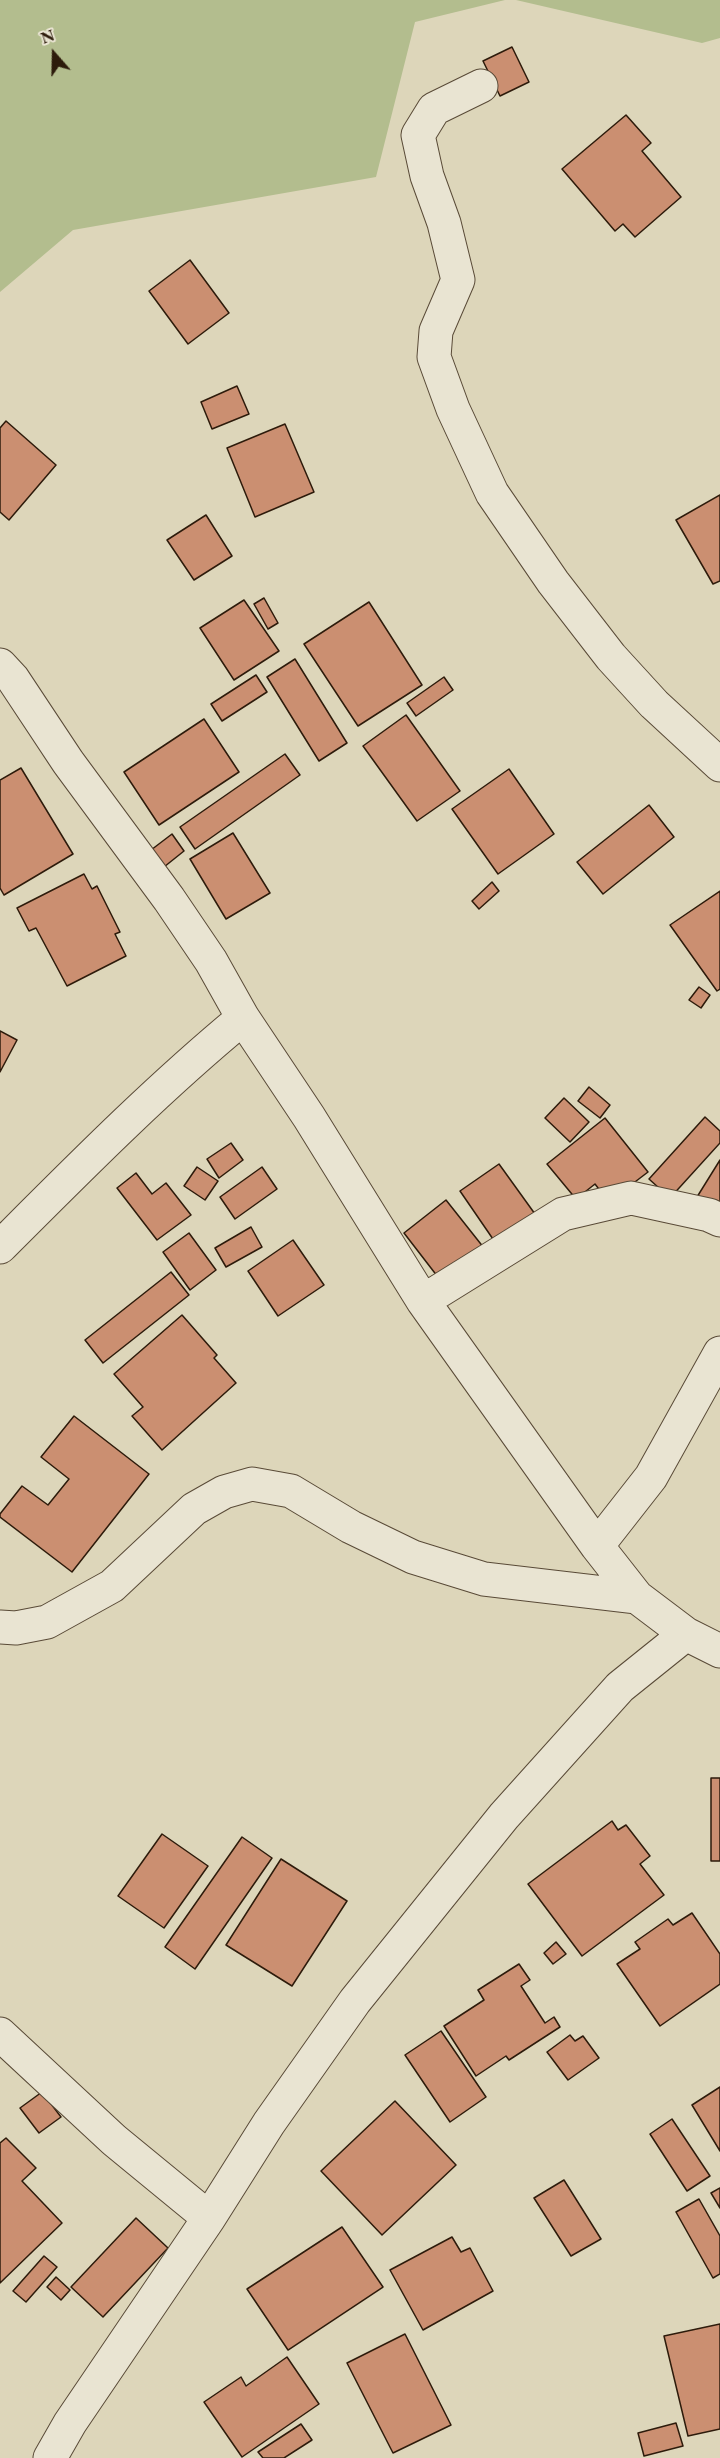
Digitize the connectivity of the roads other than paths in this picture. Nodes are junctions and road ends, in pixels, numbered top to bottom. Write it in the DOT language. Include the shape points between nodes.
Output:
graph roads {
  1 [pos="481,86"];
  2 [pos="0,665"];
  3 [pos="720,765"];
  4 [pos="243,1018"];
  5 [pos="720,1220"];
  6 [pos="0,1247"];
  7 [pos="423,1301"];
  8 [pos="720,1353"];
  9 [pos="597,1546"];
  10 [pos="637,1597"];
  11 [pos="0,1627"];
  12 [pos="686,1634"];
  13 [pos="720,1651"];
  14 [pos="0,2034"];
  15 [pos="209,2218"];
  16 [pos="50,2458"];
  1 -- 3 [label="street" via="434,109 418,135 458,280 436,331 434,357 445,389 492,493 553,582 611,657 654,704"];
  2 -- 4 [label="street" via="169,899"];
  4 -- 6 [label="street" via="114,1132"];
  4 -- 7 [label="street"];
  5 -- 7 [label="street" via="631,1198 563,1214"];
  7 -- 9 [label="street"];
  8 -- 9 [label="street" via="651,1476"];
  9 -- 10 [label="street"];
  10 -- 11 [label="street" via="484,1579 413,1557 351,1527 291,1491 252,1484 224,1492 194,1509 112,1586 47,1622"];
  10 -- 12 [label="street"];
  12 -- 13 [label="street"];
  12 -- 15 [label="street" via="620,1687 504,1816 355,2001 269,2123"];
  14 -- 15 [label="street" via="114,2140"];
  15 -- 16 [label="street"];
}
